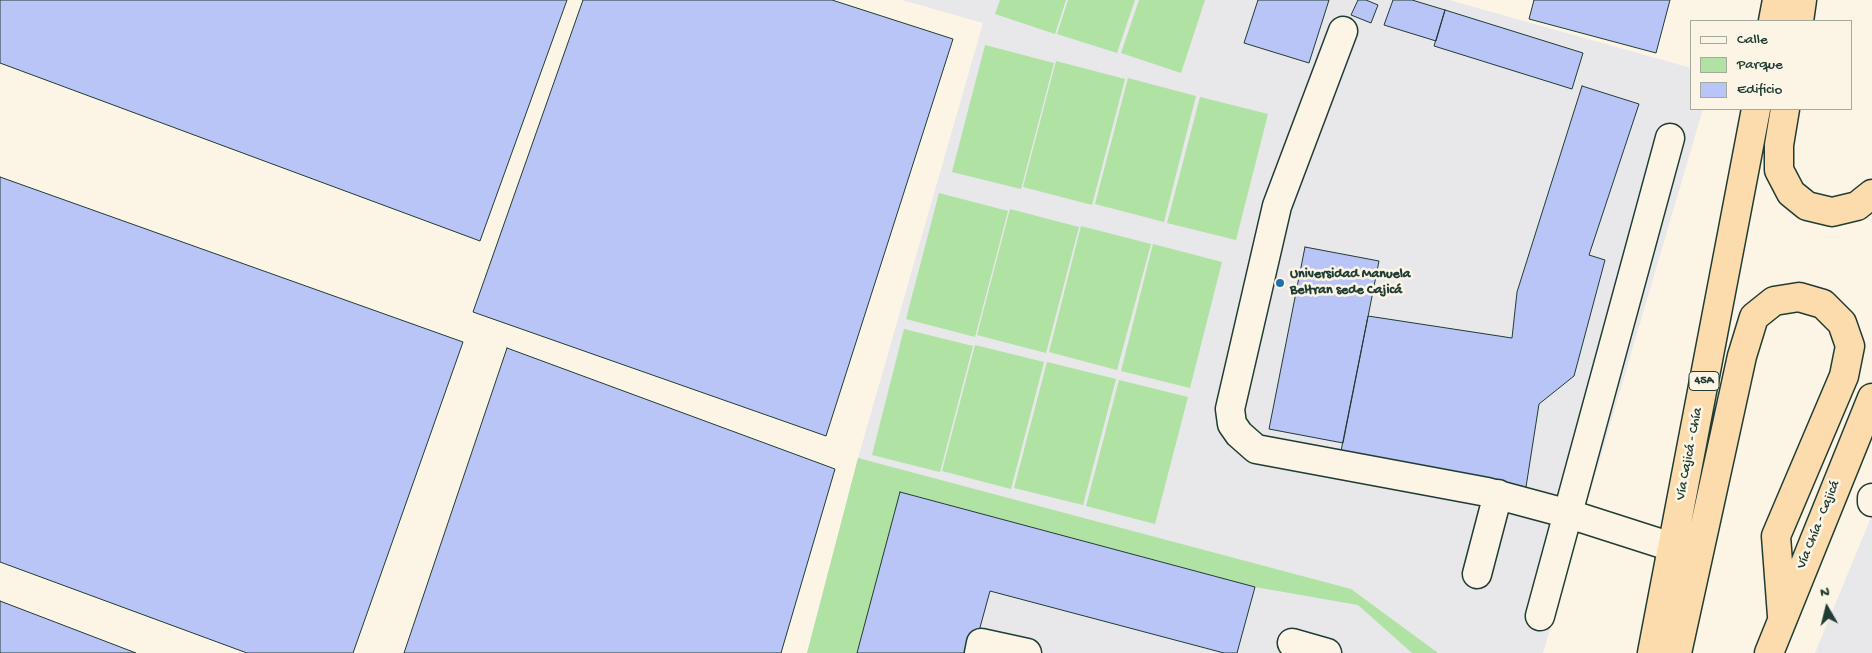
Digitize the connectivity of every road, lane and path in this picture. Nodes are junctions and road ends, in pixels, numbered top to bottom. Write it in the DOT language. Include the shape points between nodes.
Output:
graph roads {
  1 [pos="1777,0"];
  2 [pos="1802,0"];
  3 [pos="1773,20"];
  4 [pos="1799,20"];
  5 [pos="1343,31"];
  6 [pos="1756,110"];
  7 [pos="1785,110"];
  8 [pos="1670,138"];
  9 [pos="1872,194"];
  10 [pos="1872,398"];
  11 [pos="1498,494"];
  12 [pos="1569,514"];
  13 [pos="1672,547"];
  14 [pos="1477,574"];
  15 [pos="1540,616"];
  16 [pos="1782,616"];
  17 [pos="1292,642"];
  18 [pos="979,653"];
  19 [pos="1027,653"];
  20 [pos="1327,653"];
  21 [pos="1652,653"];
  22 [pos="1677,653"];
  23 [pos="1769,653"];
  1 -- 3 [label="highway"];
  2 -- 4 [label="highway"];
  5 -- 11 [label="lane" via="1277,206 1230,410 1232,424 1256,449"];
  6 -- 13 [label="highway, Vía Cajicá - Chía / 45A"];
  7 -- 9 [label="highway" via="1779,170 1791,193 1807,206 1832,212 1857,206"];
  8 -- 12 [label="lane"];
  10 -- 16 [label="highway, Vía Chía - Cajicá"];
  11 -- 12 [label="lane"];
  11 -- 14 [label="lane"];
  12 -- 13 [label="lane"];
  12 -- 15 [label="lane"];
  13 -- 21 [label="highway, Vía Cajicá - Chía / 45A"];
  16 -- 22 [label="highway" via="1776,536 1844,376 1850,346 1842,323 1824,304 1799,297 1774,301 1754,317 1742,356"];
  16 -- 23 [label="highway, Vía Chía - Cajicá"];
  17 -- 20 [label="lane"];
  18 -- 19 [label="lane" via="981,643"];
}
